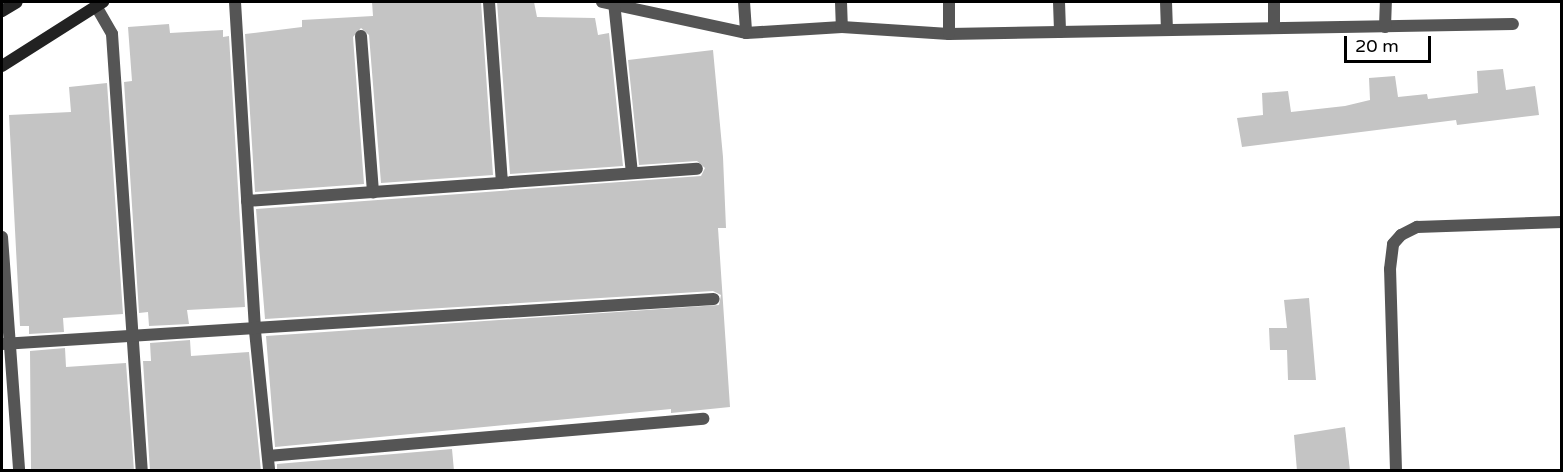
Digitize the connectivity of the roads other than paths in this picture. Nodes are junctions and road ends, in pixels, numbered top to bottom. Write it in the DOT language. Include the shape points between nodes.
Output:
graph roads {
  1 [pos="17,2"];
  2 [pos="235,2"];
  3 [pos="489,2"];
  4 [pos="602,2"];
  5 [pos="744,2"];
  6 [pos="841,2"];
  7 [pos="949,2"];
  8 [pos="1059,2"];
  9 [pos="1166,2"];
  10 [pos="1274,2"];
  11 [pos="1386,2"];
  12 [pos="100,4"];
  13 [pos="614,4"];
  14 [pos="2,11"];
  15 [pos="1514,24"];
  16 [pos="842,27"];
  17 [pos="1274,27"];
  18 [pos="1385,27"];
  19 [pos="1167,30"];
  20 [pos="1060,32"];
  21 [pos="746,33"];
  22 [pos="949,34"];
  23 [pos="361,36"];
  24 [pos="2,66"];
  25 [pos="697,169"];
  26 [pos="632,173"];
  27 [pos="502,183"];
  28 [pos="373,193"];
  29 [pos="247,201"];
  30 [pos="1562,222"];
  31 [pos="2,237"];
  32 [pos="714,299"];
  33 [pos="255,331"];
  34 [pos="134,335"];
  35 [pos="5,344"];
  36 [pos="703,419"];
  37 [pos="268,456"];
  38 [pos="19,471"];
  39 [pos="142,471"];
  40 [pos="268,471"];
  41 [pos="1396,471"];
  1 -- 14 [label="main road"];
  2 -- 29 [label="street"];
  3 -- 27 [label="street"];
  4 -- 13 [label="street"];
  5 -- 21 [label="street"];
  6 -- 16 [label="street"];
  7 -- 22 [label="street"];
  8 -- 20 [label="street"];
  9 -- 19 [label="street"];
  10 -- 17 [label="street"];
  11 -- 18 [label="street"];
  12 -- 24 [label="main road"];
  12 -- 34 [label="street" via="112,34"];
  13 -- 21 [label="street"];
  13 -- 26 [label="street"];
  15 -- 18 [label="street"];
  16 -- 21 [label="street"];
  16 -- 22 [label="street"];
  17 -- 18 [label="street"];
  17 -- 19 [label="street"];
  19 -- 20 [label="street"];
  20 -- 22 [label="street"];
  23 -- 28 [label="street"];
  25 -- 26 [label="street"];
  26 -- 27 [label="street"];
  27 -- 28 [label="street"];
  28 -- 29 [label="street"];
  29 -- 33 [label="street"];
  30 -- 41 [label="street" via="1417,227 1393,244 1390,269"];
  31 -- 35 [label="street"];
  32 -- 33 [label="street"];
  33 -- 34 [label="street"];
  33 -- 37 [label="street"];
  34 -- 35 [label="street"];
  34 -- 39 [label="street"];
  35 -- 38 [label="street"];
  36 -- 37 [label="street"];
  37 -- 40 [label="street"];
}
